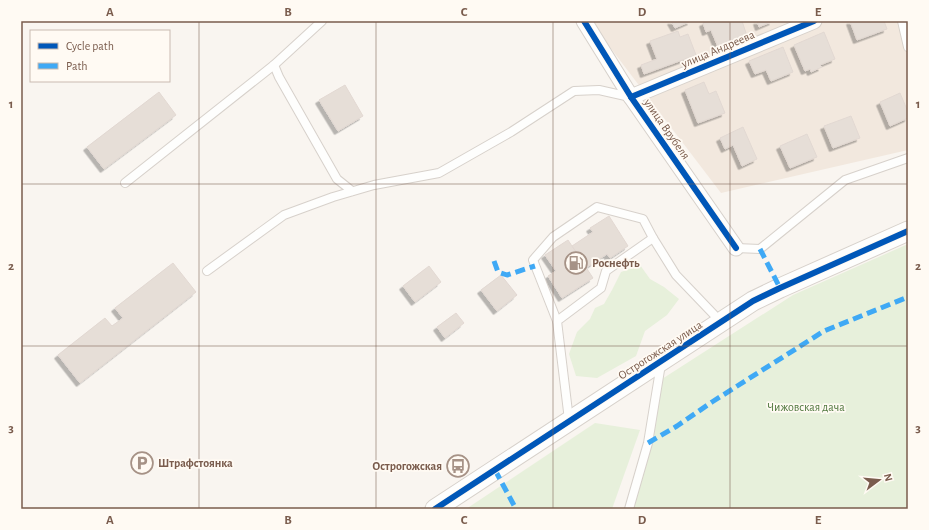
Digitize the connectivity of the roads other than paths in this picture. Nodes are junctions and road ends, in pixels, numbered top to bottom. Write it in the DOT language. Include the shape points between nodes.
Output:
graph roads {
  1 [pos="322,21"];
  2 [pos="584,21"];
  3 [pos="814,21"];
  4 [pos="902,21"];
  5 [pos="908,47"];
  6 [pos="274,65"];
  7 [pos="631,97"];
  8 [pos="908,158"];
  9 [pos="125,182"];
  10 [pos="352,191"];
  11 [pos="908,231"];
  12 [pos="653,238"];
  13 [pos="736,248"];
  14 [pos="207,271"];
  15 [pos="557,321"];
  16 [pos="721,323"];
  17 [pos="661,362"];
  18 [pos="569,422"];
  19 [pos="435,509"];
  20 [pos="629,509"];
  1 -- 6 [label="lane"];
  2 -- 7 [label="street, улица Врубеля"];
  3 -- 7 [label="street, улица Андреева"];
  4 -- 5 [label="lane"];
  6 -- 9 [label="lane"];
  6 -- 10 [label="lane" via="337,179"];
  7 -- 10 [label="lane" via="599,90 574,91 511,132 439,173"];
  7 -- 13 [label="street, улица Врубеля"];
  8 -- 13 [label="lane" via="845,180 760,249"];
  10 -- 14 [label="lane" via="284,215"];
  11 -- 16 [label="street, Острогожская улица" via="753,301"];
  12 -- 15 [label="lane" via="606,271 601,288"];
  12 -- 15 [label="lane" via="643,219 597,207 553,237 533,260"];
  12 -- 16 [label="lane" via="676,275"];
  15 -- 18 [label="lane"];
  16 -- 17 [label="street, Острогожская улица"];
  17 -- 18 [label="street, Острогожская улица"];
  17 -- 20 [label="lane" via="648,443"];
  18 -- 19 [label="street, Острогожская улица"];
}
